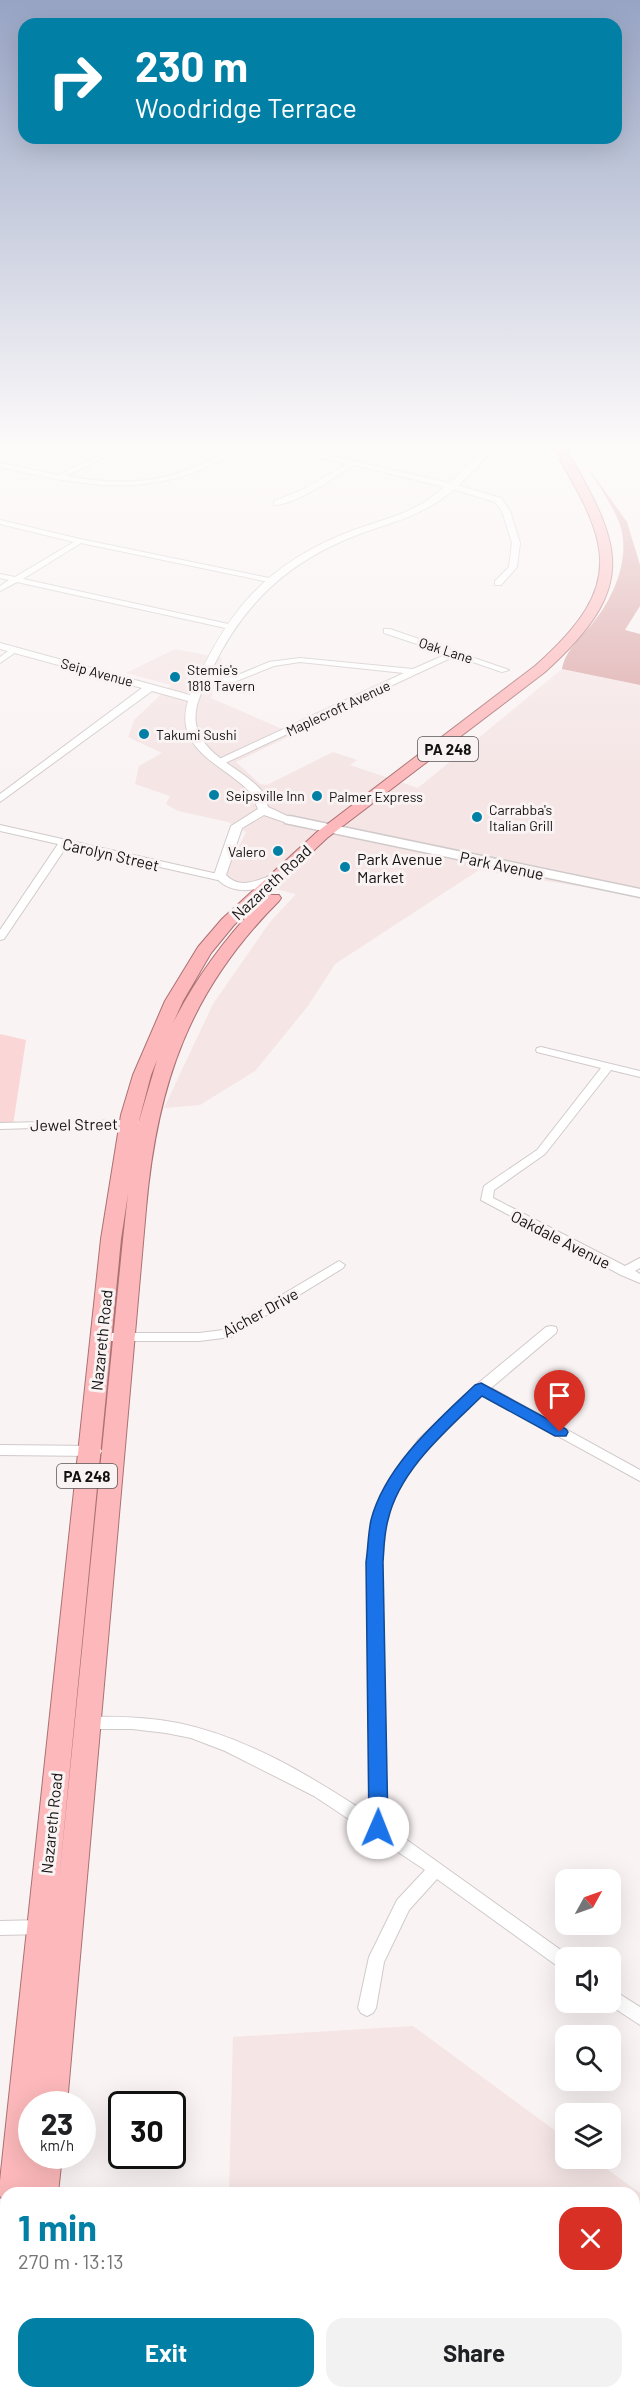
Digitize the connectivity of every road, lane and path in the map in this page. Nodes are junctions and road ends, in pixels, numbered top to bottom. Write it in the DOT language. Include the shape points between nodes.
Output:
graph roads {
  1 [pos="52,558"];
  2 [pos="162,558"];
  3 [pos="300,558"];
  4 [pos="515,558"];
  5 [pos="608,558"];
  6 [pos="0,576"];
  7 [pos="16,580"];
  8 [pos="269,580"];
  9 [pos="498,583"];
  10 [pos="0,589"];
  11 [pos="230,627"];
  12 [pos="387,631"];
  13 [pos="0,646"];
  14 [pos="15,650"];
  15 [pos="455,653"];
  16 [pos="0,661"];
  17 [pos="505,670"];
  18 [pos="415,673"];
  19 [pos="202,680"];
  20 [pos="150,687"];
  21 [pos="194,699"];
  22 [pos="220,762"];
  23 [pos="0,799"];
  24 [pos="264,810"];
  25 [pos="290,820"];
  26 [pos="0,828"];
  27 [pos="337,830"];
  28 [pos="235,834"];
  29 [pos="63,844"];
  30 [pos="222,878"];
  31 [pos="273,879"];
  32 [pos="640,893"];
  33 [pos="0,937"];
  34 [pos="541,1050"];
  35 [pos="609,1065"];
  36 [pos="640,1074"];
  37 [pos="138,1123"];
  38 [pos="0,1126"];
  39 [pos="640,1262"];
  40 [pos="339,1265"];
  41 [pos="625,1272"];
  42 [pos="640,1279"];
  43 [pos="551,1330"];
  44 [pos="113,1337"];
  45 [pos="481,1388"];
  46 [pos="0,1450"];
  47 [pos="90,1451"];
  48 [pos="114,1451"];
  49 [pos="640,1476"];
  50 [pos="88,1723"];
  51 [pos="61,1724"];
  52 [pos="378,1828"];
  53 [pos="436,1869"];
  54 [pos="40,1927"];
  55 [pos="70,1927"];
  56 [pos="0,1928"];
  57 [pos="555,1955"];
  58 [pos="621,2004"];
  59 [pos="367,2008"];
  60 [pos="640,2017"];
  61 [pos="53,2091"];
  62 [pos="46,2169"];
  63 [pos="15,2187"];
  64 [pos="44,2187"];
  1 -- 7 [label="street"];
  2 -- 8 [label="street"];
  3 -- 8 [label="street"];
  4 -- 9 [label="street" via="510,572"];
  5 -- 27 [label="highway, Nazareth Road / PA 248" via="602,591 588,620 570,642 504,704"];
  6 -- 7 [label="street"];
  7 -- 10 [label="street"];
  7 -- 11 [label="street"];
  8 -- 11 [label="street"];
  11 -- 19 [label="street"];
  12 -- 15 [label="street, Oak Lane"];
  13 -- 14 [label="street, Seip Avenue"];
  14 -- 16 [label="street"];
  14 -- 20 [label="street, Seip Avenue"];
  15 -- 17 [label="street, Oak Lane"];
  15 -- 18 [label="street, Maplecroft Avenue"];
  18 -- 19 [label="street" via="300,660 273,664 234,679"];
  18 -- 22 [label="street, Maplecroft Avenue"];
  19 -- 21 [label="street"];
  20 -- 21 [label="street, Seip Avenue"];
  20 -- 23 [label="street"];
  21 -- 22 [label="street" via="191,727 200,744"];
  22 -- 24 [label="street" via="258,793"];
  24 -- 25 [label="street"];
  24 -- 28 [label="street" via="240,823"];
  25 -- 27 [label="main road, Park Avenue"];
  25 -- 28 [label="street" via="258,822"];
  26 -- 29 [label="street, Carolyn Street"];
  27 -- 31 [label="highway, Nazareth Road / PA 248"];
  27 -- 32 [label="main road, Park Avenue"];
  27 -- 37 [label="highway, Nazareth Road / PA 248" via="221,954 199,988"];
  28 -- 30 [label="street"];
  29 -- 30 [label="street, Carolyn Street"];
  29 -- 33 [label="street"];
  30 -- 31 [label="street" via="245,887"];
  31 -- 37 [label="highway, Nazareth Road / PA 248" via="214,938 182,986 153,1044"];
  34 -- 35 [label="street"];
  35 -- 36 [label="street"];
  35 -- 41 [label="street, Oakdale Avenue" via="541,1152 488,1189 487,1200"];
  37 -- 38 [label="street, Jewel Street"];
  37 -- 44 [label="highway, Nazareth Road / PA 248" via="117,1187"];
  39 -- 41 [label="street"];
  40 -- 44 [label="street, Aicher Drive" via="226,1334"];
  41 -- 42 [label="street, Oakdale Avenue"];
  43 -- 45 [label="street"];
  44 -- 47 [label="highway, Nazareth Road / PA 248"];
  44 -- 48 [label="highway, Nazareth Road / PA 248"];
  45 -- 49 [label="street"];
  45 -- 52 [label="street" via="423,1443 391,1492 380,1520 375,1562"];
  46 -- 47 [label="street"];
  47 -- 48 [label="street"];
  47 -- 51 [label="highway, Nazareth Road / PA 248"];
  48 -- 50 [label="highway, Nazareth Road / PA 248"];
  50 -- 51 [label="street"];
  50 -- 52 [label="street" via="141,1724 178,1730 234,1747 319,1791"];
  50 -- 55 [label="highway, Nazareth Road / PA 248"];
  51 -- 54 [label="highway, Nazareth Road / PA 248"];
  52 -- 53 [label="street"];
  53 -- 57 [label="street"];
  53 -- 59 [label="street" via="403,1905 375,1962"];
  54 -- 55 [label="street"];
  54 -- 56 [label="street"];
  54 -- 63 [label="highway, Nazareth Road / PA 248"];
  55 -- 61 [label="highway, Nazareth Road / PA 248"];
  58 -- 60 [label="street"];
  62 -- 64 [label="highway"];
}
